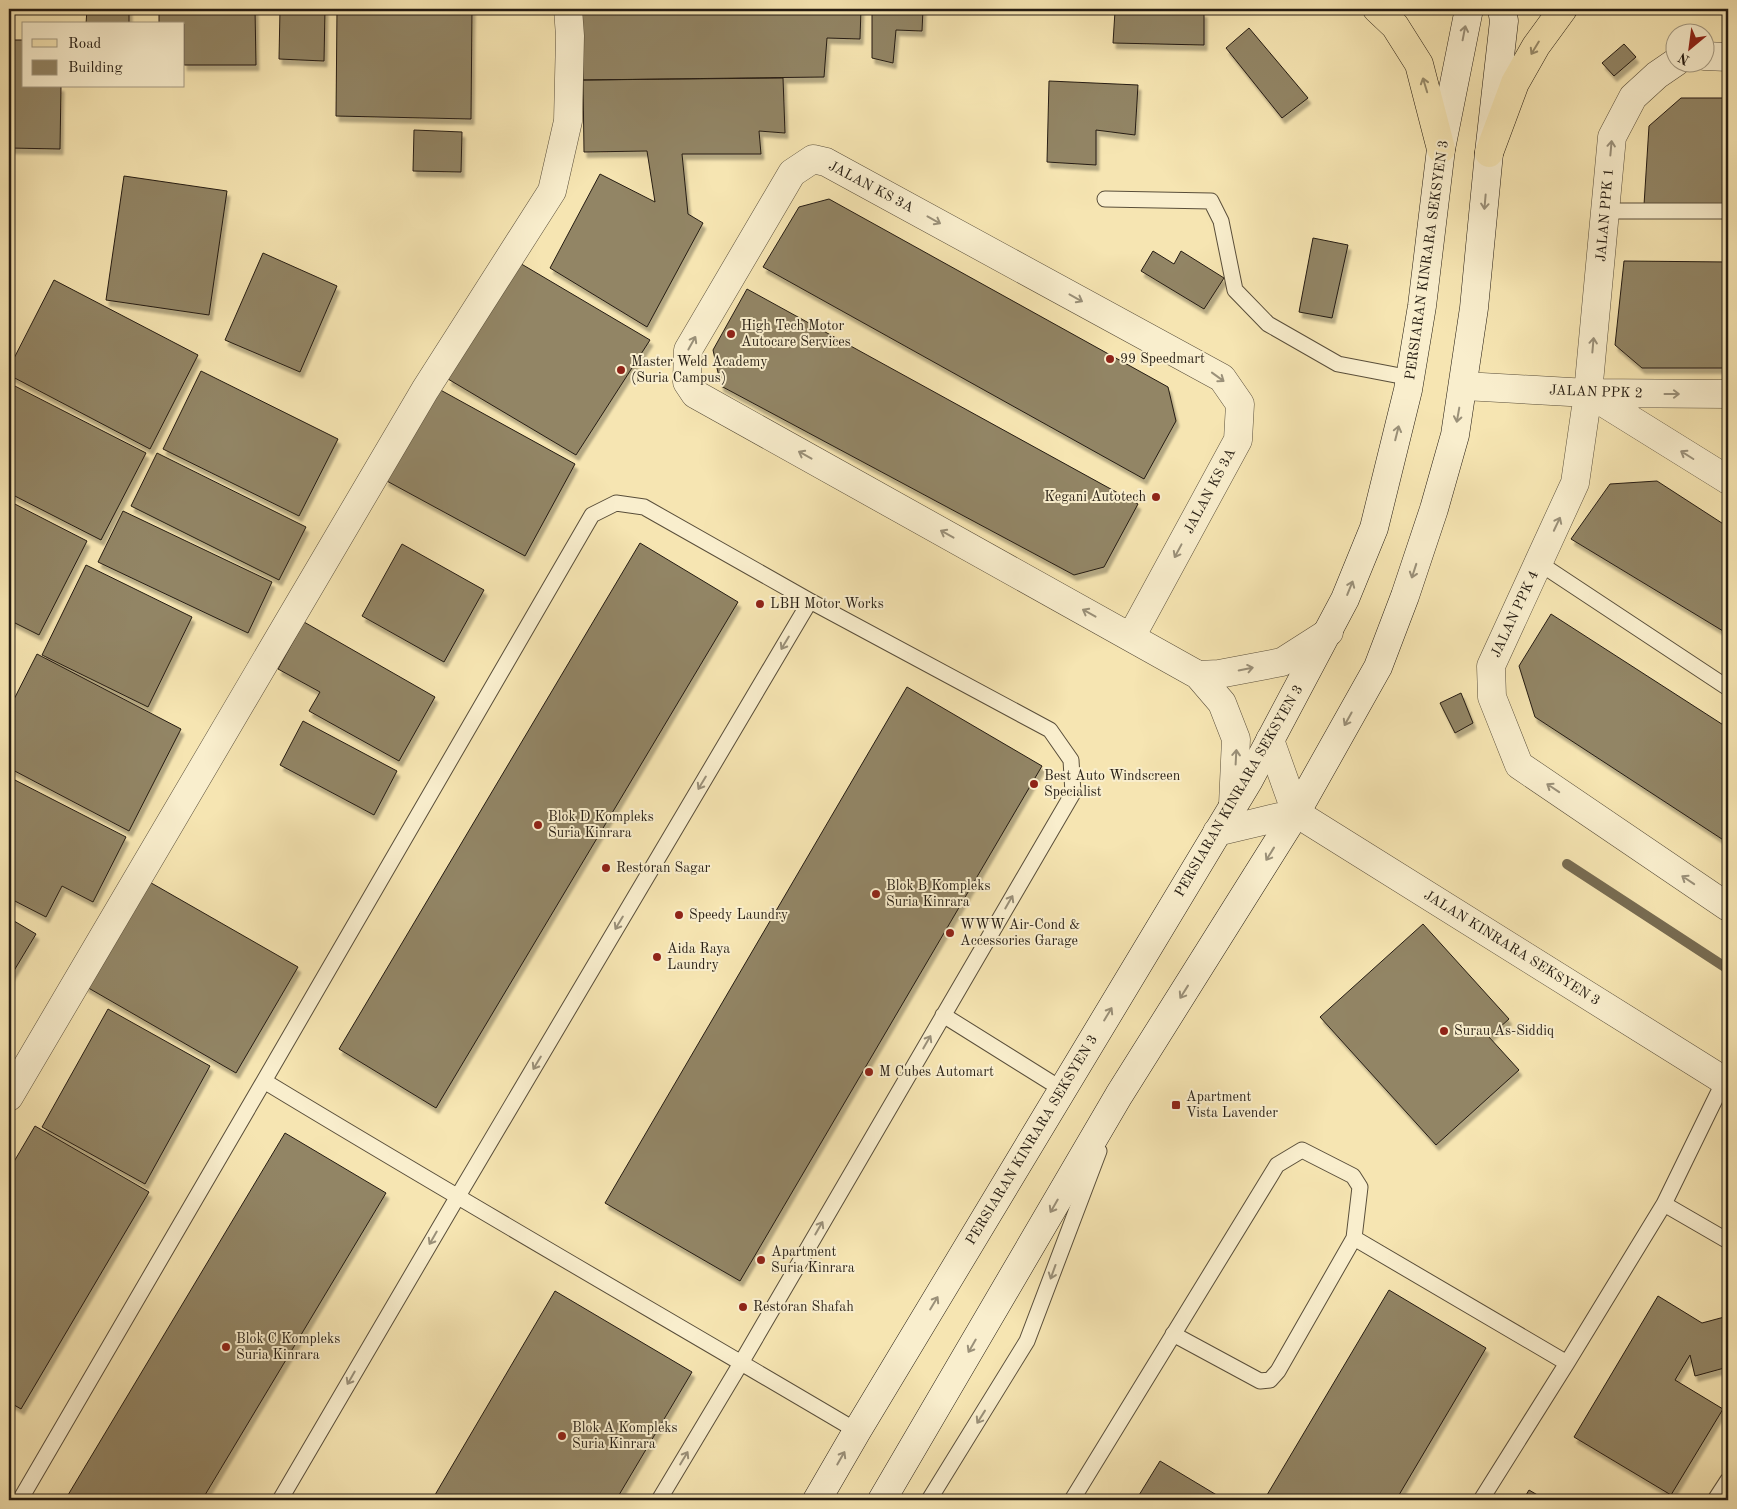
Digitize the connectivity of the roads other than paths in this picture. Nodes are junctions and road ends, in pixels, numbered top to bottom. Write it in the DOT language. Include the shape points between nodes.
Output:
graph roads {
  1 [pos="568,9"];
  2 [pos="1377,9"];
  3 [pos="1469,9"];
  4 [pos="1502,9"];
  5 [pos="1563,9"];
  6 [pos="1714,56"];
  7 [pos="1728,57"];
  8 [pos="1664,70"];
  9 [pos="1441,149"];
  10 [pos="1489,153"];
  11 [pos="1105,198"];
  12 [pos="1605,211"];
  13 [pos="1728,211"];
  14 [pos="1411,378"];
  15 [pos="1464,386"];
  16 [pos="1588,393"];
  17 [pos="1728,394"];
  18 [pos="1728,480"];
  19 [pos="1539,563"];
  20 [pos="810,601"];
  21 [pos="1329,632"];
  22 [pos="1131,637"];
  23 [pos="1198,675"];
  24 [pos="1728,688"];
  25 [pos="1270,740"];
  26 [pos="1233,806"];
  27 [pos="1296,813"];
  28 [pos="1217,832"];
  29 [pos="1727,904"];
  30 [pos="943,1015"];
  31 [pos="264,1081"];
  32 [pos="1726,1082"];
  33 [pos="1063,1090"];
  34 [pos="1119,1095"];
  35 [pos="9,1097"];
  36 [pos="458,1196"];
  37 [pos="1664,1204"];
  38 [pos="1354,1238"];
  39 [pos="1728,1241"];
  40 [pos="1174,1334"];
  41 [pos="741,1363"];
  42 [pos="1567,1363"];
  43 [pos="857,1431"];
  44 [pos="1728,1480"];
  45 [pos="20,1500"];
  46 [pos="280,1500"];
  47 [pos="658,1500"];
  48 [pos="817,1500"];
  49 [pos="882,1500"];
  50 [pos="929,1500"];
  51 [pos="1072,1500"];
  52 [pos="1481,1500"];
  53 [pos="1715,1500"];
  1 -- 35 [label="street" via="568,121 552,191 425,390"];
  9 -- 2 [label="main road, one-way" via="1419,64 1395,26"];
  9 -- 3 [label="street, PERSIARAN KINRARA SEKSYEN 3, one-way"];
  4 -- 10 [label="street" via="1504,21"];
  5 -- 10 [label="main road, one-way" via="1536,46 1515,83"];
  6 -- 7 [label="street"];
  12 -- 8 [label="street, JALAN PPK 1, one-way" via="1612,137 1633,97"];
  9 -- 14 [label="street, PERSIARAN KINRARA SEKSYEN 3"];
  10 -- 15 [label="street, one-way"];
  11 -- 14 [label="lane" via="1211,201 1221,221 1235,290 1268,324 1338,364"];
  12 -- 13 [label="lane"];
  16 -- 12 [label="street, JALAN PPK 1, one-way"];
  21 -- 14 [label="street, PERSIARAN KINRARA SEKSYEN 3, one-way" via="1374,528"];
  15 -- 16 [label="street, JALAN PPK 2"];
  15 -- 27 [label="street, one-way" via="1455,435 1434,509 1381,658"];
  16 -- 17 [label="street, JALAN PPK 2, one-way"];
  18 -- 16 [label="street, one-way"];
  19 -- 16 [label="street, JALAN PPK 4, one-way" via="1576,483"];
  19 -- 24 [label="lane"];
  29 -- 19 [label="street, JALAN PPK 4, one-way" via="1519,765 1492,697 1491,666"];
  30 -- 20 [label="lane, one-way" via="1073,793 1071,760 1050,730"];
  20 -- 31 [label="lane" via="644,507 616,502 592,515"];
  20 -- 36 [label="lane, one-way"];
  23 -- 21 [label="street, one-way" via="1282,662"];
  21 -- 25 [label="street, PERSIARAN KINRARA SEKSYEN 3"];
  22 -- 22 [label="street, JALAN KS 3A, one-way" via="695,394 687,382 688,350 792,173 812,159 826,162 1222,378 1240,404 1238,440"];
  22 -- 23 [label="street, JALAN KS 3A"];
  26 -- 23 [label="street, JALAN KS 3A, one-way" via="1236,739 1222,703"];
  25 -- 26 [label="street, PERSIARAN KINRARA SEKSYEN 3"];
  25 -- 27 [label="street"];
  26 -- 28 [label="street, PERSIARAN KINRARA SEKSYEN 3"];
  27 -- 28 [label="street"];
  27 -- 32 [label="street, JALAN KINRARA SEKSYEN 3"];
  27 -- 34 [label="street, one-way"];
  33 -- 28 [label="street, PERSIARAN KINRARA SEKSYEN 3, one-way"];
  30 -- 33 [label="lane"];
  41 -- 30 [label="lane, one-way"];
  31 -- 36 [label="lane"];
  31 -- 45 [label="lane"];
  32 -- 37 [label="lane"];
  43 -- 33 [label="street, PERSIARAN KINRARA SEKSYEN 3, one-way"];
  34 -- 49 [label="street, one-way"];
  34 -- 50 [label="lane, one-way" via="1028,1341"];
  36 -- 41 [label="lane"];
  36 -- 46 [label="lane, one-way"];
  37 -- 39 [label="lane"];
  37 -- 42 [label="lane"];
  38 -- 40 [label="lane" via="1278,1372 1270,1380 1260,1381"];
  38 -- 40 [label="lane" via="1360,1187 1353,1176 1302,1150 1277,1165"];
  38 -- 42 [label="lane"];
  40 -- 51 [label="lane"];
  41 -- 43 [label="lane"];
  47 -- 41 [label="lane, one-way"];
  42 -- 52 [label="lane"];
  48 -- 43 [label="street, PERSIARAN KINRARA SEKSYEN 3, one-way"];
  44 -- 53 [label="lane"];
}
